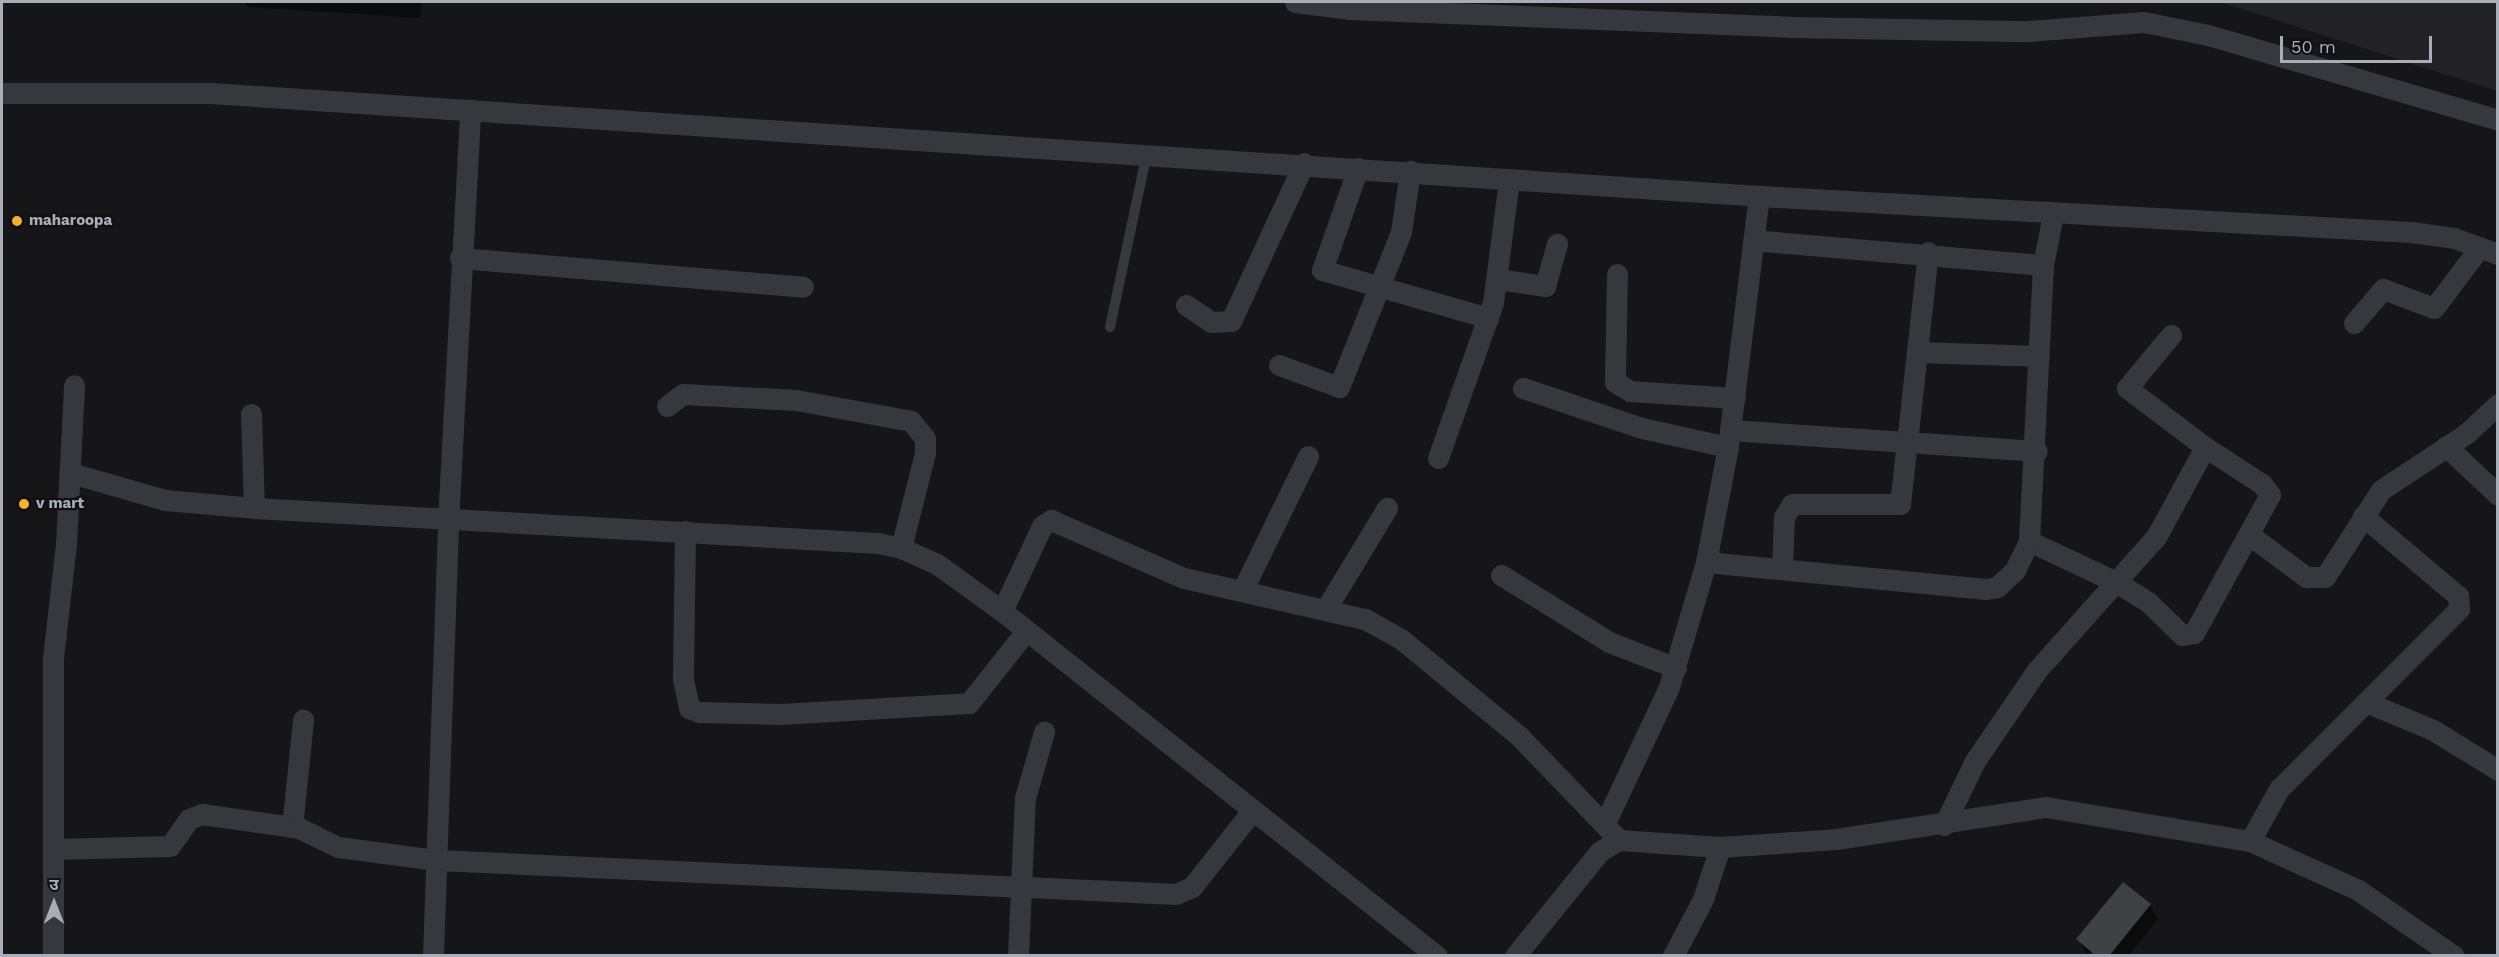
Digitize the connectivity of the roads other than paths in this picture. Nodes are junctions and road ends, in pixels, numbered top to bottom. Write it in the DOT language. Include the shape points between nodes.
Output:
graph roads {
  1 [pos="1294,2"];
  2 [pos="2,93"];
  3 [pos="470,110"];
  4 [pos="2498,120"];
  5 [pos="1147,153"];
  6 [pos="1304,163"];
  7 [pos="1358,168"];
  8 [pos="1410,171"];
  9 [pos="1509,178"];
  10 [pos="1759,196"];
  11 [pos="2053,214"];
  12 [pos="1754,240"];
  13 [pos="1557,244"];
  14 [pos="2489,250"];
  15 [pos="1928,252"];
  16 [pos="460,258"];
  17 [pos="2043,265"];
  18 [pos="1617,274"];
  19 [pos="1498,279"];
  20 [pos="802,287"];
  21 [pos="1379,288"];
  22 [pos="1186,305"];
  23 [pos="1488,318"];
  24 [pos="2354,323"];
  25 [pos="1110,327"];
  26 [pos="2171,335"];
  27 [pos="1917,352"];
  28 [pos="2039,356"];
  29 [pos="1279,365"];
  30 [pos="74,386"];
  31 [pos="1523,388"];
  32 [pos="1735,398"];
  33 [pos="2498,404"];
  34 [pos="667,406"];
  35 [pos="251,414"];
  36 [pos="1729,438"];
  37 [pos="1907,442"];
  38 [pos="2446,446"];
  39 [pos="2205,447"];
  40 [pos="2037,451"];
  41 [pos="1308,456"];
  42 [pos="1438,458"];
  43 [pos="71,473"];
  44 [pos="2498,495"];
  45 [pos="254,508"];
  46 [pos="1387,508"];
  47 [pos="2363,516"];
  48 [pos="448,521"];
  49 [pos="685,531"];
  50 [pos="2251,536"];
  51 [pos="2028,541"];
  52 [pos="901,548"];
  53 [pos="1706,562"];
  54 [pos="1782,569"];
  55 [pos="1501,575"];
  56 [pos="2116,582"];
  57 [pos="1242,591"];
  58 [pos="1327,607"];
  59 [pos="1002,611"];
  60 [pos="1026,630"];
  61 [pos="1676,668"];
  62 [pos="2367,702"];
  63 [pos="303,720"];
  64 [pos="1044,732"];
  65 [pos="2493,760"];
  66 [pos="1252,811"];
  67 [pos="1605,823"];
  68 [pos="1944,825"];
  69 [pos="292,827"];
  70 [pos="1619,840"];
  71 [pos="2250,841"];
  72 [pos="1720,847"];
  73 [pos="53,849"];
  74 [pos="437,860"];
  75 [pos="1022,886"];
  76 [pos="53,956"];
  77 [pos="433,956"];
  78 [pos="1018,956"];
  79 [pos="1437,956"];
  80 [pos="1515,956"];
  81 [pos="1672,956"];
  82 [pos="2454,956"];
  1 -- 4 [label="street" via="1349,9 1790,27 2029,31 2144,22 2208,35"];
  2 -- 3 [label="street" via="210,93"];
  3 -- 5 [label="street"];
  3 -- 16 [label="street"];
  5 -- 6 [label="street"];
  5 -- 25 [label="lane"];
  6 -- 7 [label="street"];
  6 -- 22 [label="street" via="1231,321 1211,322"];
  7 -- 8 [label="street"];
  7 -- 21 [label="street" via="1322,270"];
  8 -- 9 [label="street"];
  8 -- 21 [label="street" via="1406,217"];
  9 -- 10 [label="street"];
  9 -- 19 [label="street"];
  10 -- 11 [label="street"];
  10 -- 12 [label="street"];
  11 -- 14 [label="street" via="2411,232"];
  11 -- 17 [label="street"];
  12 -- 15 [label="street"];
  12 -- 32 [label="street"];
  13 -- 19 [label="street" via="1545,286"];
  14 -- 24 [label="street" via="2434,308 2384,289"];
  15 -- 17 [label="street"];
  15 -- 27 [label="street"];
  16 -- 20 [label="street"];
  16 -- 48 [label="street"];
  17 -- 28 [label="street"];
  18 -- 32 [label="street" via="1615,382 1630,391"];
  19 -- 23 [label="street"];
  21 -- 23 [label="street"];
  21 -- 29 [label="street" via="1339,387"];
  23 -- 42 [label="street"];
  26 -- 39 [label="street" via="2127,388"];
  27 -- 28 [label="street"];
  27 -- 37 [label="street"];
  28 -- 40 [label="street"];
  30 -- 43 [label="street"];
  31 -- 36 [label="street" via="1642,428"];
  32 -- 36 [label="street"];
  33 -- 38 [label="street"];
  34 -- 52 [label="street" via="683,394 796,400 910,421 925,438 925,453"];
  35 -- 45 [label="street"];
  36 -- 37 [label="street"];
  36 -- 53 [label="street"];
  37 -- 40 [label="street"];
  37 -- 54 [label="street" via="1900,504 1792,504 1784,517"];
  38 -- 44 [label="street"];
  38 -- 47 [label="street" via="2392,480"];
  39 -- 50 [label="street" via="2268,490 2269,504"];
  39 -- 56 [label="street" via="2156,537"];
  40 -- 51 [label="street"];
  41 -- 57 [label="street"];
  43 -- 45 [label="street" via="165,500"];
  43 -- 73 [label="street" via="53,658"];
  45 -- 48 [label="street"];
  46 -- 58 [label="street"];
  47 -- 50 [label="street" via="2325,577 2306,577"];
  47 -- 62 [label="street" via="2457,596 2459,603 2454,617"];
  48 -- 49 [label="street"];
  48 -- 74 [label="street"];
  49 -- 52 [label="street"];
  49 -- 60 [label="street" via="683,679 689,708 699,712 792,713 969,703"];
  50 -- 56 [label="street" via="2188,636"];
  51 -- 54 [label="street" via="2015,570 1997,587 1986,589"];
  51 -- 56 [label="street"];
  52 -- 59 [label="street" via="937,564"];
  53 -- 54 [label="street"];
  53 -- 61 [label="street"];
  55 -- 61 [label="street" via="1609,642"];
  56 -- 68 [label="street" via="2037,670 1975,761"];
  57 -- 58 [label="street"];
  57 -- 59 [label="street" via="1184,578 1051,520 1042,526"];
  58 -- 67 [label="street" via="1382,627 1449,675 1519,736"];
  59 -- 60 [label="street"];
  60 -- 66 [label="street"];
  61 -- 67 [label="street"];
  62 -- 65 [label="street"];
  62 -- 71 [label="street" via="2279,789"];
  63 -- 69 [label="street"];
  64 -- 75 [label="street" via="1025,798"];
  66 -- 75 [label="street" via="1192,887 1176,894"];
  66 -- 79 [label="street"];
  67 -- 70 [label="street"];
  68 -- 71 [label="street" via="2046,807"];
  68 -- 72 [label="street"];
  69 -- 73 [label="street" via="202,813 189,819 170,846"];
  69 -- 74 [label="street" via="338,847"];
  70 -- 72 [label="street"];
  70 -- 80 [label="street" via="1599,851"];
  71 -- 82 [label="street" via="2358,890"];
  72 -- 81 [label="street" via="1703,899"];
  73 -- 76 [label="street"];
  74 -- 75 [label="street"];
  74 -- 77 [label="street"];
  75 -- 78 [label="street"];
}
